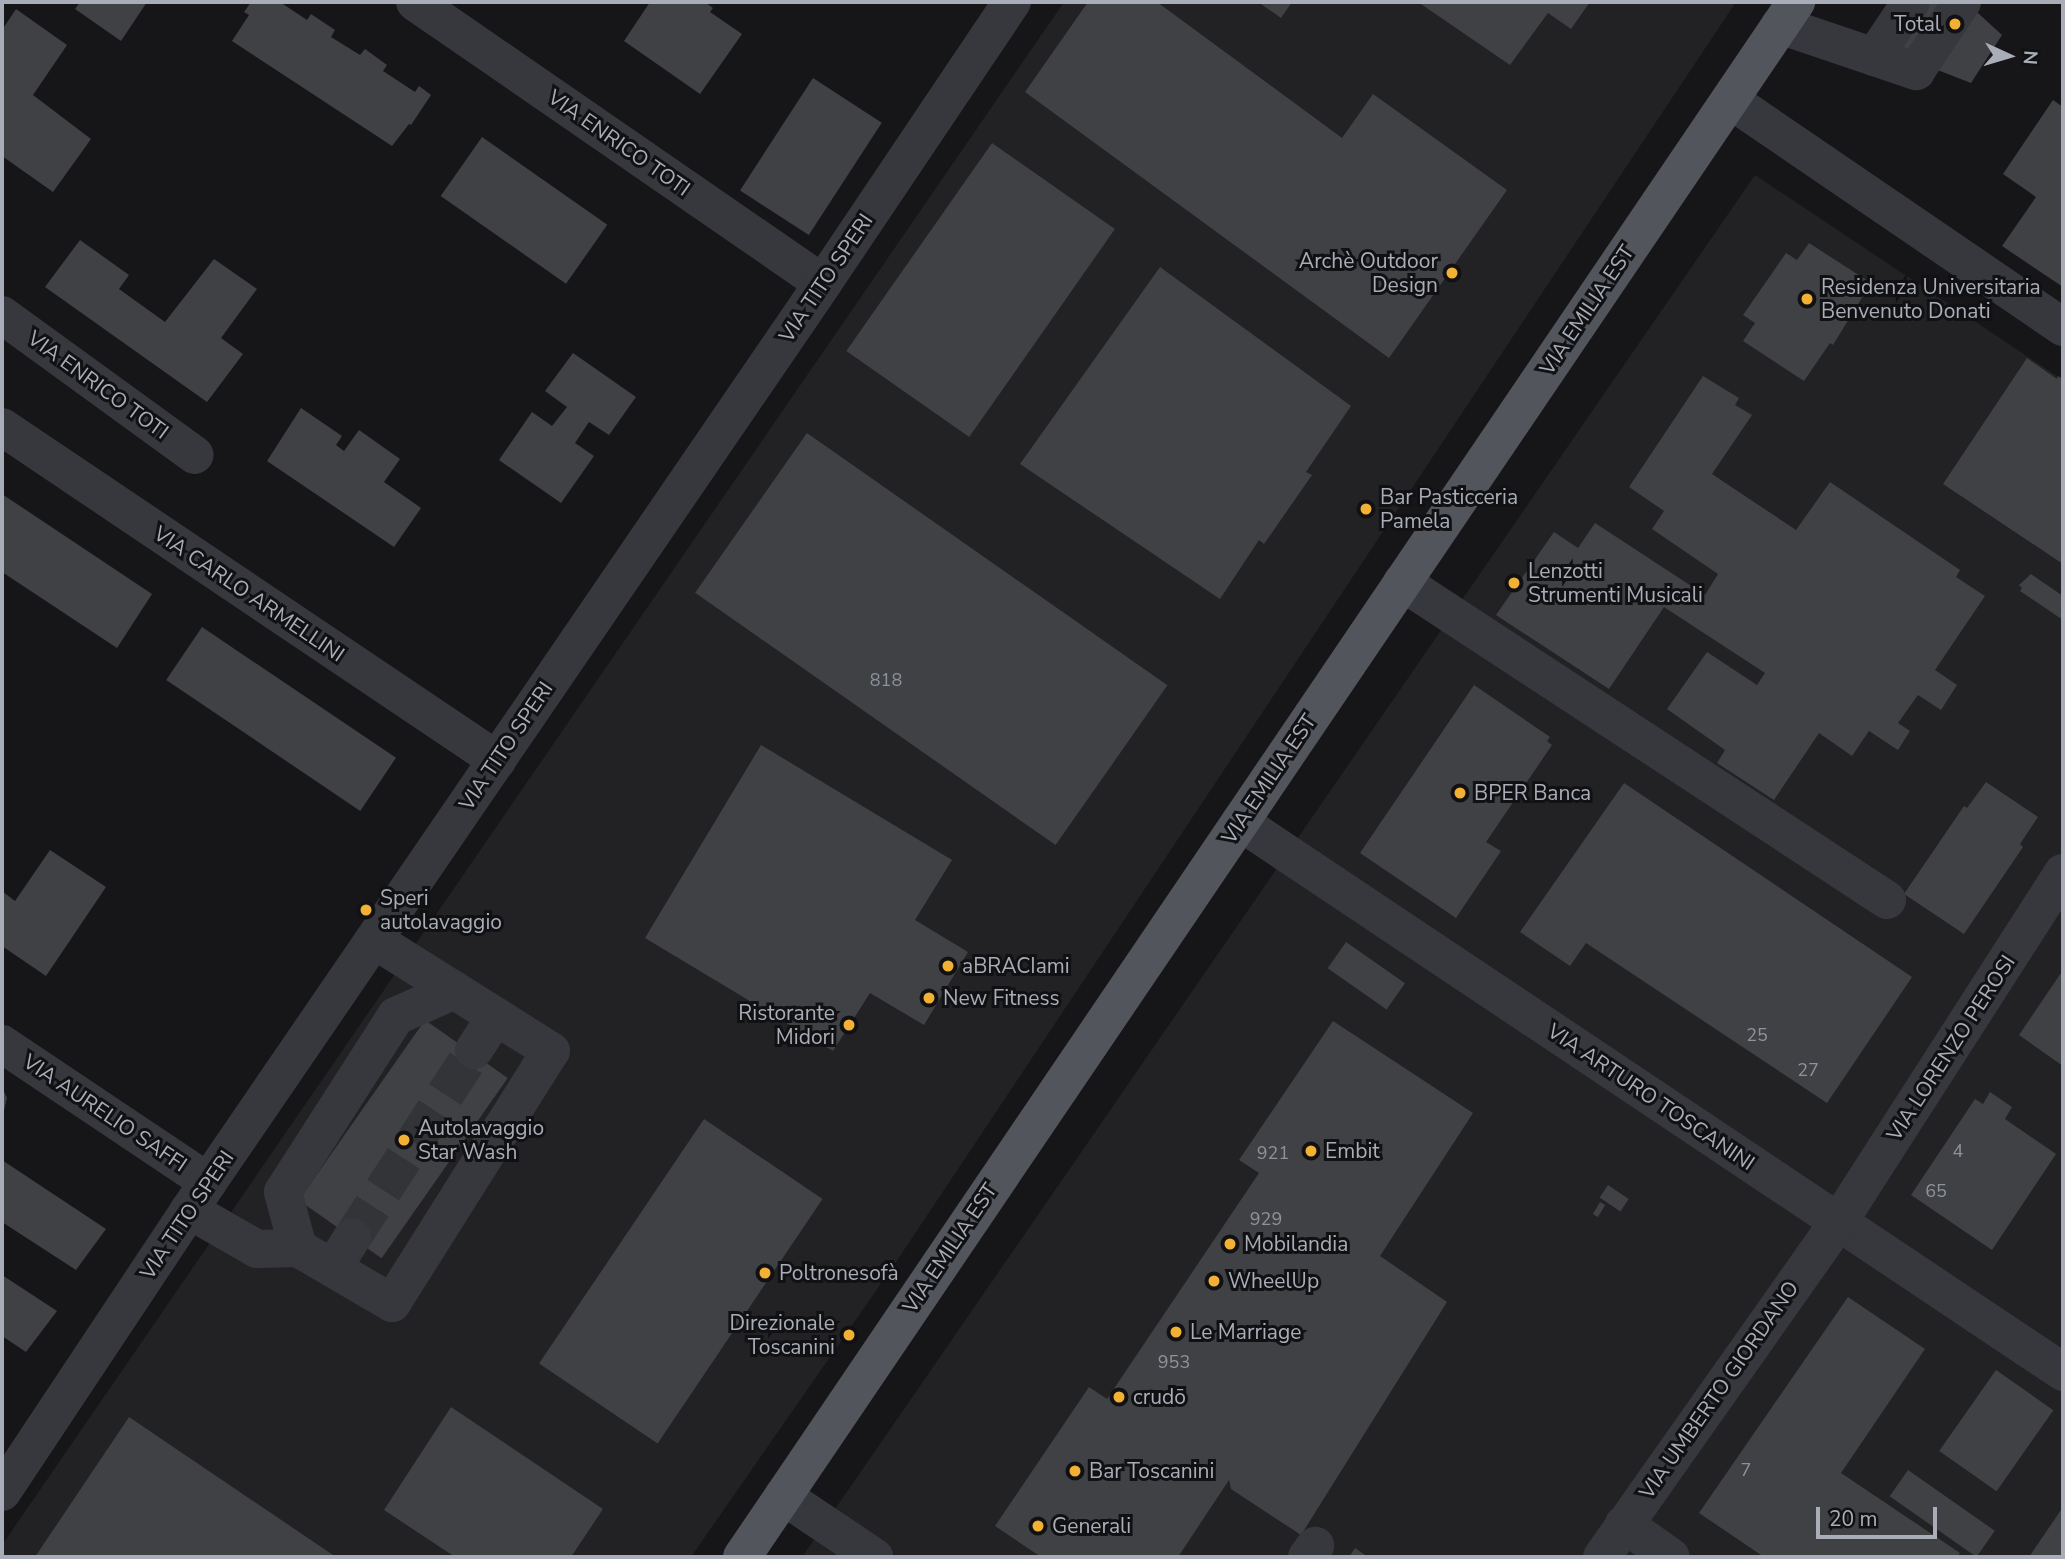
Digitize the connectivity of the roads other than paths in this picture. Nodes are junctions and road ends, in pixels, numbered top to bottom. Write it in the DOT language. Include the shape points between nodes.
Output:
graph roads {
  1 [pos="415,2"];
  2 [pos="1012,2"];
  3 [pos="1911,2"];
  4 [pos="1962,2"];
  5 [pos="1788,13"];
  6 [pos="1874,57"];
  7 [pos="1730,100"];
  8 [pos="823,283"];
  9 [pos="2,315"];
  10 [pos="2063,327"];
  11 [pos="2,427"];
  12 [pos="195,454"];
  13 [pos="1402,582"];
  14 [pos="497,760"];
  15 [pos="1240,821"];
  16 [pos="2063,873"];
  17 [pos="1887,900"];
  18 [pos="374,940"];
  19 [pos="455,990"];
  20 [pos="496,1016"];
  21 [pos="2,1044"];
  22 [pos="474,1050"];
  23 [pos="199,1196"];
  24 [pos="1838,1223"];
  25 [pos="298,1248"];
  26 [pos="2063,1372"];
  27 [pos="2,1492"];
  28 [pos="783,1496"];
  29 [pos="1624,1524"];
  30 [pos="742,1557"];
  31 [pos="874,1557"];
  32 [pos="1602,1557"];
  33 [pos="1671,1557"];
  1 -- 8 [label="street, VIA ENRICO TOTI"];
  2 -- 8 [label="street, VIA TITO SPERI"];
  3 -- 6 [label="street"];
  4 -- 6 [label="street" via="1916,71"];
  5 -- 6 [label="street"];
  5 -- 7 [label="main road, VIA EMILIA EST"];
  7 -- 10 [label="street"];
  7 -- 13 [label="main road, VIA EMILIA EST"];
  8 -- 14 [label="street, VIA TITO SPERI"];
  9 -- 12 [label="street, VIA ENRICO TOTI"];
  11 -- 14 [label="street, VIA CARLO ARMELLINI"];
  13 -- 15 [label="main road, VIA EMILIA EST"];
  13 -- 17 [label="street"];
  14 -- 18 [label="street, VIA TITO SPERI"];
  15 -- 24 [label="street, VIA ARTURO TOSCANINI"];
  15 -- 28 [label="main road, VIA EMILIA EST"];
  16 -- 24 [label="street, VIA LORENZO PEROSI"];
  18 -- 19 [label="street"];
  18 -- 23 [label="street, VIA TITO SPERI"];
  19 -- 20 [label="street"];
  19 -- 25 [label="street" via="396,1016 284,1192"];
  20 -- 22 [label="street"];
  20 -- 25 [label="street" via="551,1051 392,1303 343,1253"];
  21 -- 23 [label="street, VIA AURELIO SAFFI"];
  23 -- 25 [label="street, VIA AURELIO SAFFI" via="257,1249"];
  23 -- 27 [label="street, VIA TITO SPERI"];
  24 -- 26 [label="street, VIA ARTURO TOSCANINI"];
  24 -- 29 [label="street, VIA UMBERTO GIORDANO"];
  28 -- 30 [label="main road, VIA EMILIA EST"];
  28 -- 31 [label="street"];
  29 -- 32 [label="street, VIA UMBERTO GIORDANO"];
  29 -- 33 [label="street"];
}
